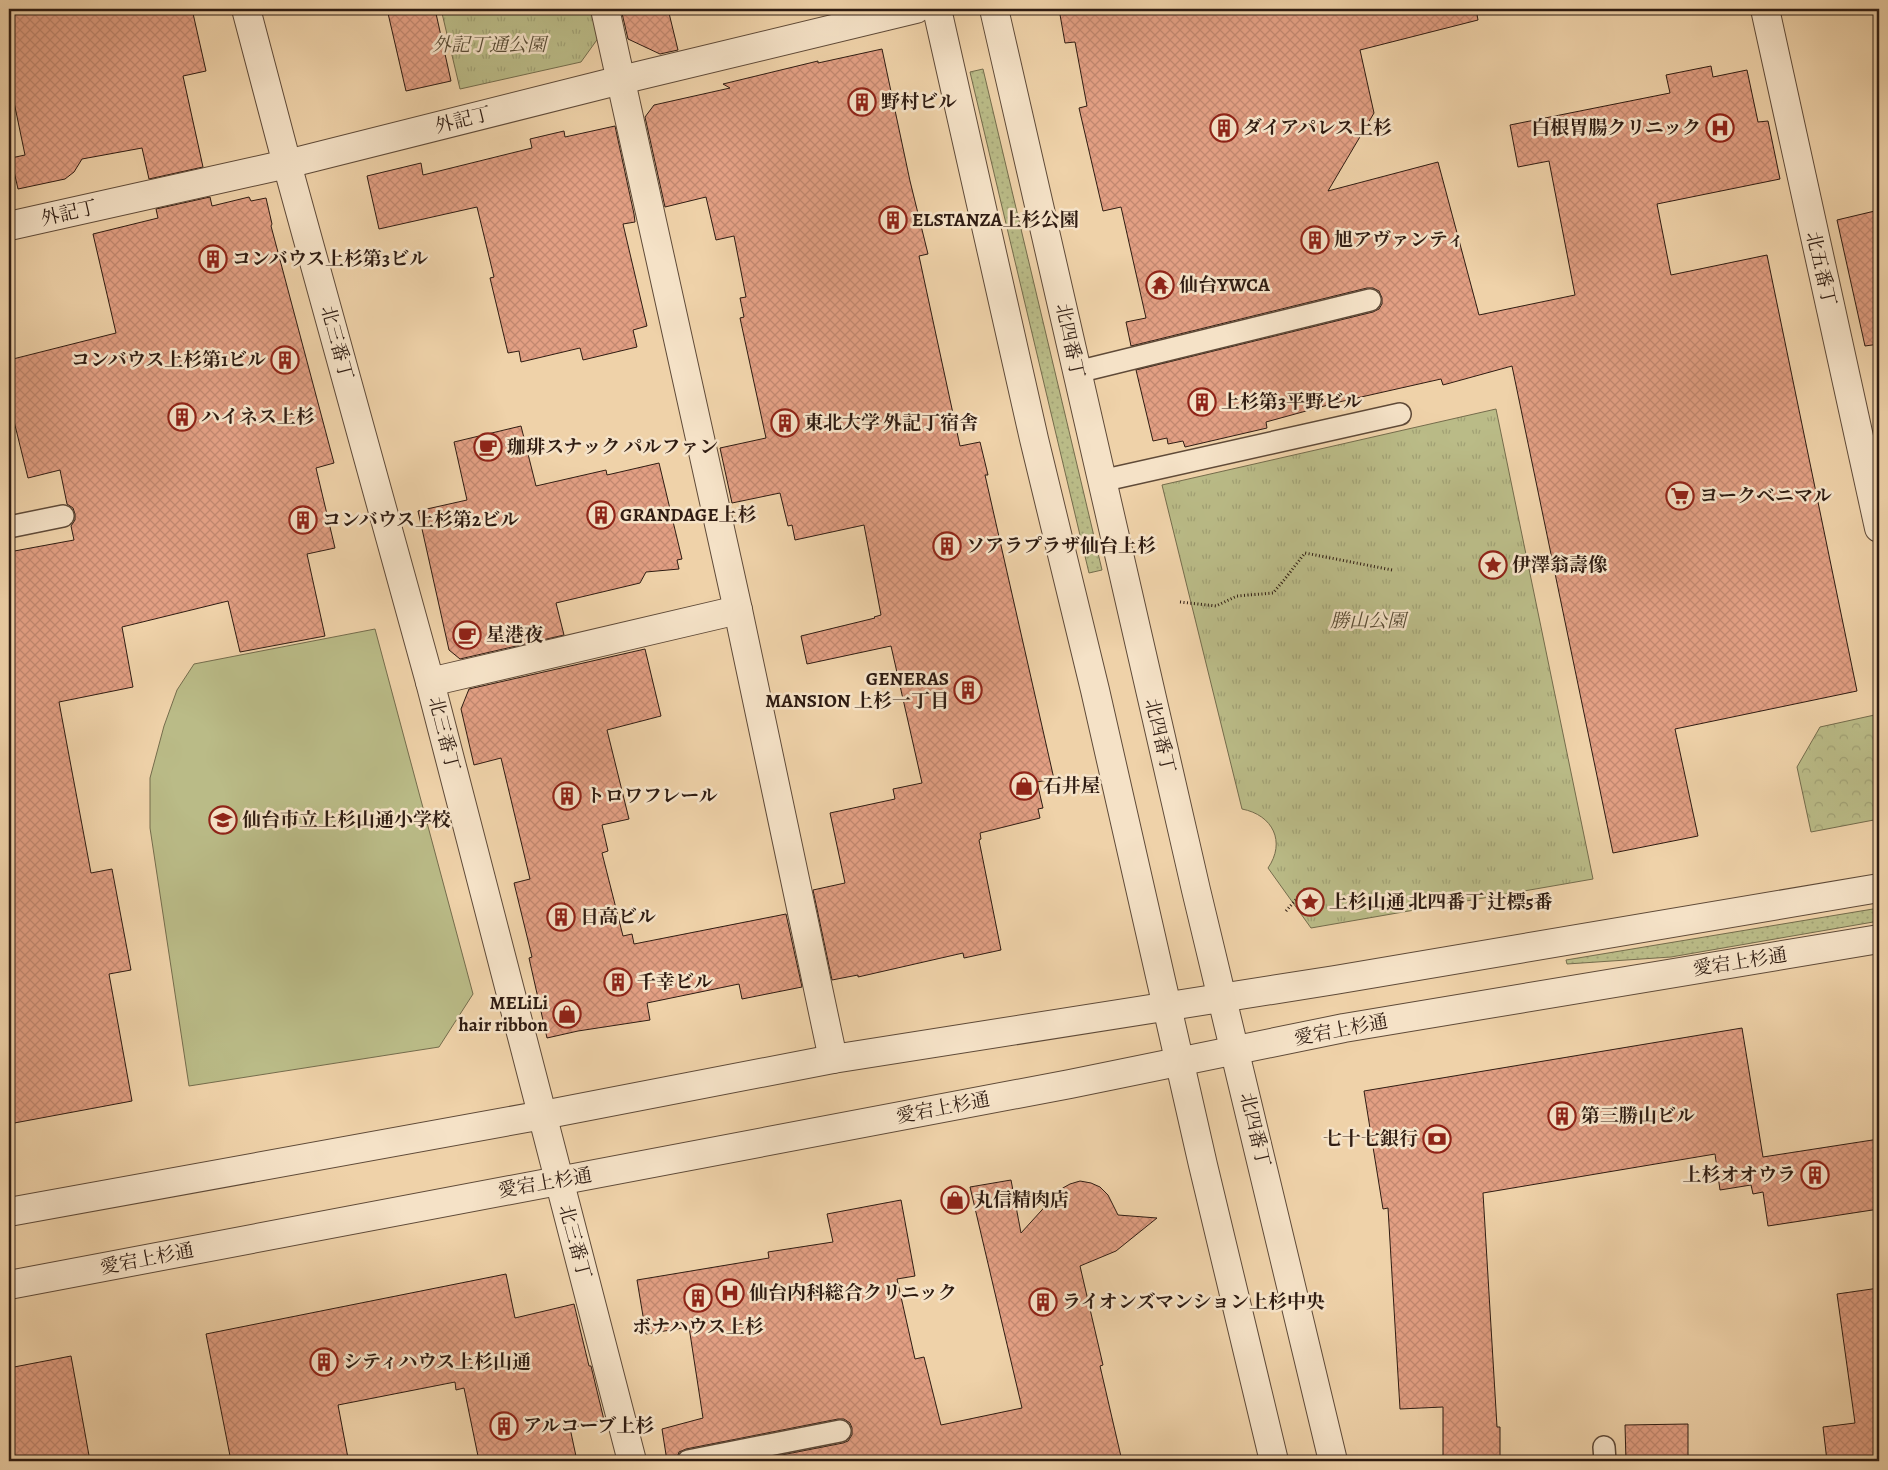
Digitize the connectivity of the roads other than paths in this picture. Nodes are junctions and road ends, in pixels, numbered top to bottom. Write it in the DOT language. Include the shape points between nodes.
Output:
graph roads {
  1 [pos="246,9"];
  2 [pos="604,9"];
  3 [pos="916,9"];
  4 [pos="937,9"];
  5 [pos="994,9"];
  6 [pos="1765,9"];
  7 [pos="621,80"];
  8 [pos="287,164"];
  9 [pos="9,226"];
  10 [pos="1370,300"];
  11 [pos="1076,372"];
  12 [pos="1400,414"];
  13 [pos="1101,481"];
  14 [pos="63,516"];
  15 [pos="9,527"];
  16 [pos="1879,528"];
  17 [pos="738,610"];
  18 [pos="430,682"];
  19 [pos="1879,888"];
  20 [pos="1879,939"];
  21 [pos="1223,998"];
  22 [pos="1167,1006"];
  23 [pos="1236,1051"];
  24 [pos="833,1059"];
  25 [pos="1181,1062"];
  26 [pos="543,1115"];
  27 [pos="558,1180"];
  28 [pos="9,1212"];
  29 [pos="9,1285"];
  30 [pos="840,1431"];
  31 [pos="632,1461"];
  32 [pos="688,1461"];
  33 [pos="1274,1461"];
  34 [pos="1334,1461"];
  1 -- 8 [label="street, 北三番丁"];
  2 -- 7 [label="street"];
  3 -- 7 [label="street, 外記丁"];
  4 -- 22 [label="street"];
  5 -- 11 [label="street, 北四番丁"];
  6 -- 16 [label="street, 北五番丁"];
  7 -- 8 [label="street, 外記丁"];
  7 -- 17 [label="street"];
  8 -- 9 [label="street, 外記丁"];
  8 -- 18 [label="street, 北三番丁"];
  10 -- 11 [label="lane"];
  11 -- 13 [label="street, 北四番丁"];
  12 -- 13 [label="lane"];
  13 -- 21 [label="street, 北四番丁"];
  14 -- 15 [label="lane"];
  17 -- 18 [label="street"];
  17 -- 24 [label="street"];
  18 -- 26 [label="street, 北三番丁"];
  19 -- 21 [label="street"];
  20 -- 23 [label="street, 愛宕上杉通" via="1344,1028"];
  21 -- 22 [label="street"];
  21 -- 23 [label="street, 北四番丁"];
  22 -- 24 [label="street"];
  22 -- 25 [label="street"];
  23 -- 25 [label="street, 愛宕上杉通"];
  23 -- 34 [label="street, 北四番丁"];
  24 -- 26 [label="street"];
  25 -- 27 [label="street, 愛宕上杉通"];
  25 -- 33 [label="street"];
  26 -- 27 [label="street, 北三番丁"];
  26 -- 28 [label="street"];
  27 -- 29 [label="street, 愛宕上杉通"];
  27 -- 31 [label="street, 北三番丁"];
  30 -- 32 [label="lane"];
}
